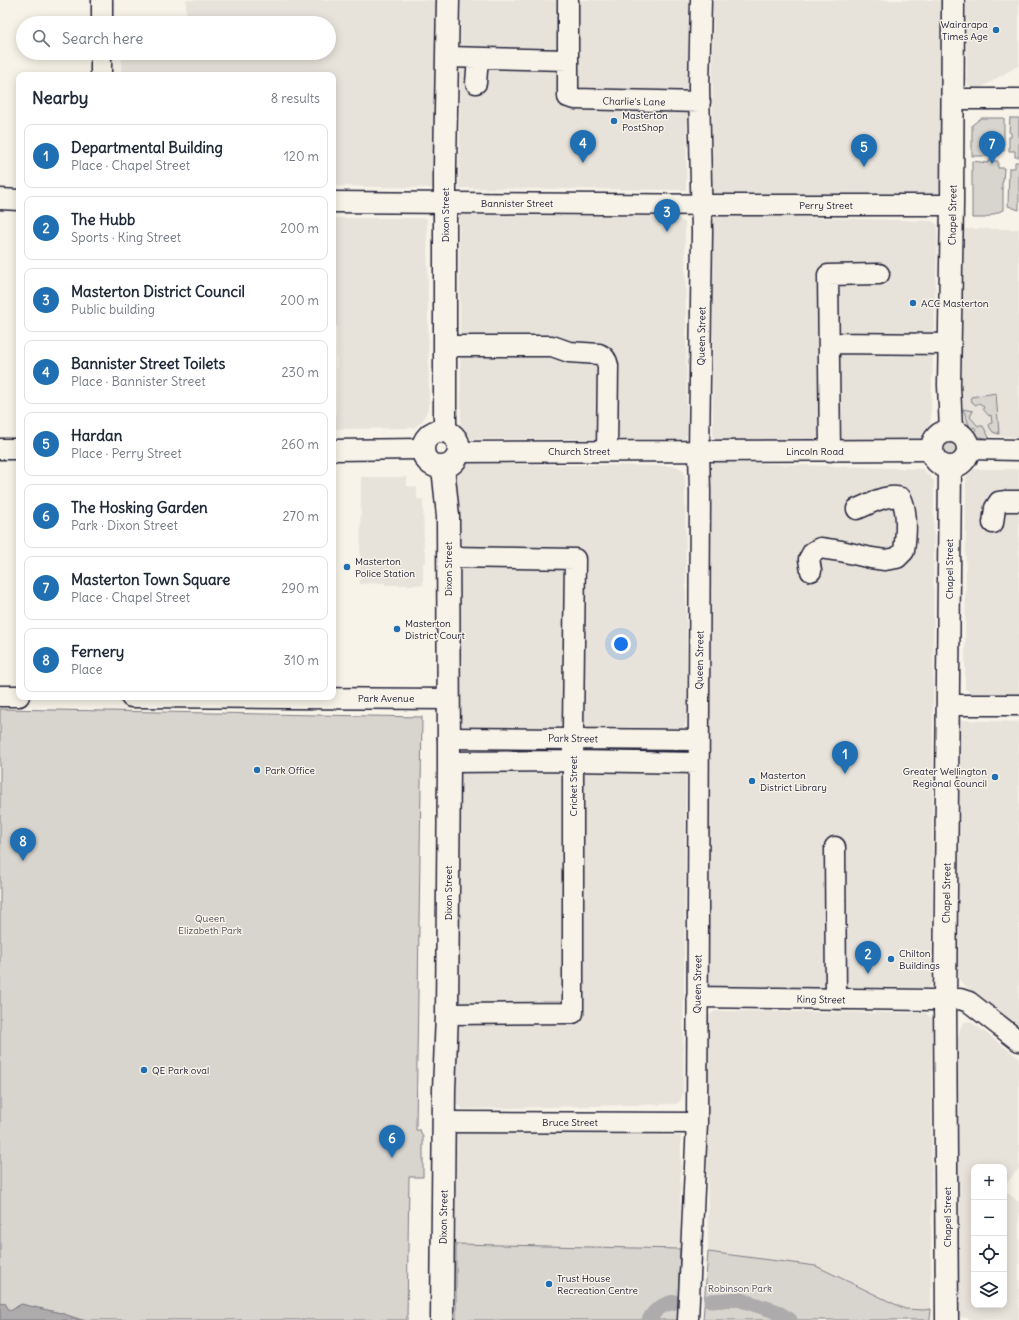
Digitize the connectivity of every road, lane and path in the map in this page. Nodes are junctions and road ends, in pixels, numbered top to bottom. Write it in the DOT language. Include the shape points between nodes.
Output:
graph roads {
  1 [pos="102,0"];
  2 [pos="448,0"];
  3 [pos="568,0"];
  4 [pos="700,0"];
  5 [pos="953,0"];
  6 [pos="102,16"];
  7 [pos="447,57"];
  8 [pos="478,58"];
  9 [pos="101,60"];
  10 [pos="567,60"];
  11 [pos="101,72"];
  12 [pos="476,83"];
  13 [pos="953,99"];
  14 [pos="1019,99"];
  15 [pos="700,102"];
  16 [pos="0,199"];
  17 [pos="16,200"];
  18 [pos="336,202"];
  19 [pos="445,203"];
  20 [pos="701,205"];
  21 [pos="952,205"];
  22 [pos="879,274"];
  23 [pos="829,343"];
  24 [pos="949,344"];
  25 [pos="445,346"];
  26 [pos="445,431"];
  27 [pos="951,431"];
  28 [pos="0,449"];
  29 [pos="16,449"];
  30 [pos="422,449"];
  31 [pos="336,450"];
  32 [pos="932,450"];
  33 [pos="969,450"];
  34 [pos="1019,450"];
  35 [pos="607,451"];
  36 [pos="698,451"];
  37 [pos="830,451"];
  38 [pos="459,452"];
  39 [pos="950,466"];
  40 [pos="443,467"];
  41 [pos="1019,501"];
  42 [pos="857,509"];
  43 [pos="992,523"];
  44 [pos="448,556"];
  45 [pos="811,571"];
  46 [pos="0,696"];
  47 [pos="16,696"];
  48 [pos="336,698"];
  49 [pos="448,699"];
  50 [pos="948,705"];
  51 [pos="1019,705"];
  52 [pos="448,738"];
  53 [pos="573,738"];
  54 [pos="698,740"];
  55 [pos="573,761"];
  56 [pos="449,762"];
  57 [pos="698,763"];
  58 [pos="835,847"];
  59 [pos="697,997"];
  60 [pos="836,999"];
  61 [pos="945,1000"];
  62 [pos="447,1014"];
  63 [pos="1019,1041"];
  64 [pos="444,1122"];
  65 [pos="697,1123"];
  66 [pos="442,1320"];
  67 [pos="688,1320"];
  68 [pos="947,1320"];
  1 -- 6 [label="street"];
  2 -- 7 [label="main road, Dixon Street"];
  3 -- 10 [label="street"];
  4 -- 15 [label="street, Queen Street"];
  5 -- 13 [label="main road, Chapel Street"];
  7 -- 8 [label="street"];
  7 -- 19 [label="main road, Dixon Street"];
  8 -- 10 [label="street"];
  8 -- 12 [label="street"];
  9 -- 11 [label="street"];
  10 -- 15 [label="street, Charlie's Lane" via="568,98"];
  13 -- 14 [label="street"];
  13 -- 21 [label="main road, Chapel Street"];
  15 -- 20 [label="street, Queen Street"];
  16 -- 17 [label="street"];
  18 -- 19 [label="street, Bannister Street"];
  19 -- 20 [label="street, Bannister Street"];
  19 -- 25 [label="main road, Dixon Street"];
  20 -- 21 [label="street, Perry Street"];
  20 -- 36 [label="street, Queen Street"];
  21 -- 24 [label="main road, Chapel Street"];
  22 -- 23 [label="street" via="828,275"];
  23 -- 24 [label="street"];
  23 -- 37 [label="street"];
  24 -- 27 [label="main road, Chapel Street"];
  25 -- 26 [label="main road, Dixon Street"];
  25 -- 35 [label="street" via="552,346 569,352 602,355 608,366"];
  26 -- 30 [label="main road" via="428,436"];
  26 -- 38 [label="main road" via="456,439"];
  27 -- 32 [label="main road" via="947,430 937,436"];
  27 -- 33 [label="main road" via="962,434"];
  28 -- 29 [label="street"];
  30 -- 31 [label="street"];
  30 -- 40 [label="main road" via="429,462"];
  32 -- 37 [label="street, Lincoln Road"];
  32 -- 39 [label="main road" via="940,464"];
  33 -- 34 [label="street"];
  33 -- 39 [label="main road" via="963,462"];
  35 -- 36 [label="street, Church Street"];
  35 -- 38 [label="street, Church Street"];
  36 -- 37 [label="street, Lincoln Road"];
  36 -- 54 [label="street, Queen Street"];
  38 -- 40 [label="main road" via="456,459"];
  39 -- 50 [label="main road, Chapel Street"];
  40 -- 44 [label="main road, Dixon Street" via="448,516"];
  41 -- 43 [label="street" via="999,502"];
  42 -- 45 [label="street" via="886,498 901,498 904,504 904,551 897,558 885,560 820,548 813,552 810,559"];
  44 -- 49 [label="main road, Dixon Street"];
  44 -- 53 [label="street, Cricket Street" via="575,559"];
  46 -- 47 [label="street"];
  48 -- 49 [label="street, Park Avenue"];
  49 -- 52 [label="main road, Dixon Street"];
  50 -- 51 [label="street"];
  50 -- 61 [label="main road, Chapel Street"];
  52 -- 53 [label="street, Park Street"];
  52 -- 56 [label="main road, Dixon Street"];
  53 -- 54 [label="street, Park Street"];
  53 -- 55 [label="street, Cricket Street"];
  54 -- 57 [label="street, Queen Street"];
  55 -- 56 [label="street"];
  55 -- 57 [label="street"];
  55 -- 62 [label="street, Cricket Street" via="573,1013"];
  56 -- 62 [label="main road, Dixon Street"];
  57 -- 59 [label="street, Queen Street"];
  58 -- 60 [label="street"];
  59 -- 60 [label="street, King Street"];
  59 -- 65 [label="street, Queen Street"];
  60 -- 61 [label="street, King Street"];
  61 -- 63 [label="street, King Street" via="960,999 969,1002"];
  61 -- 68 [label="main road, Chapel Street"];
  62 -- 64 [label="main road, Dixon Street"];
  64 -- 65 [label="street, Bruce Street"];
  64 -- 66 [label="main road, Dixon Street"];
  65 -- 67 [label="street, Queen Street"];
}
